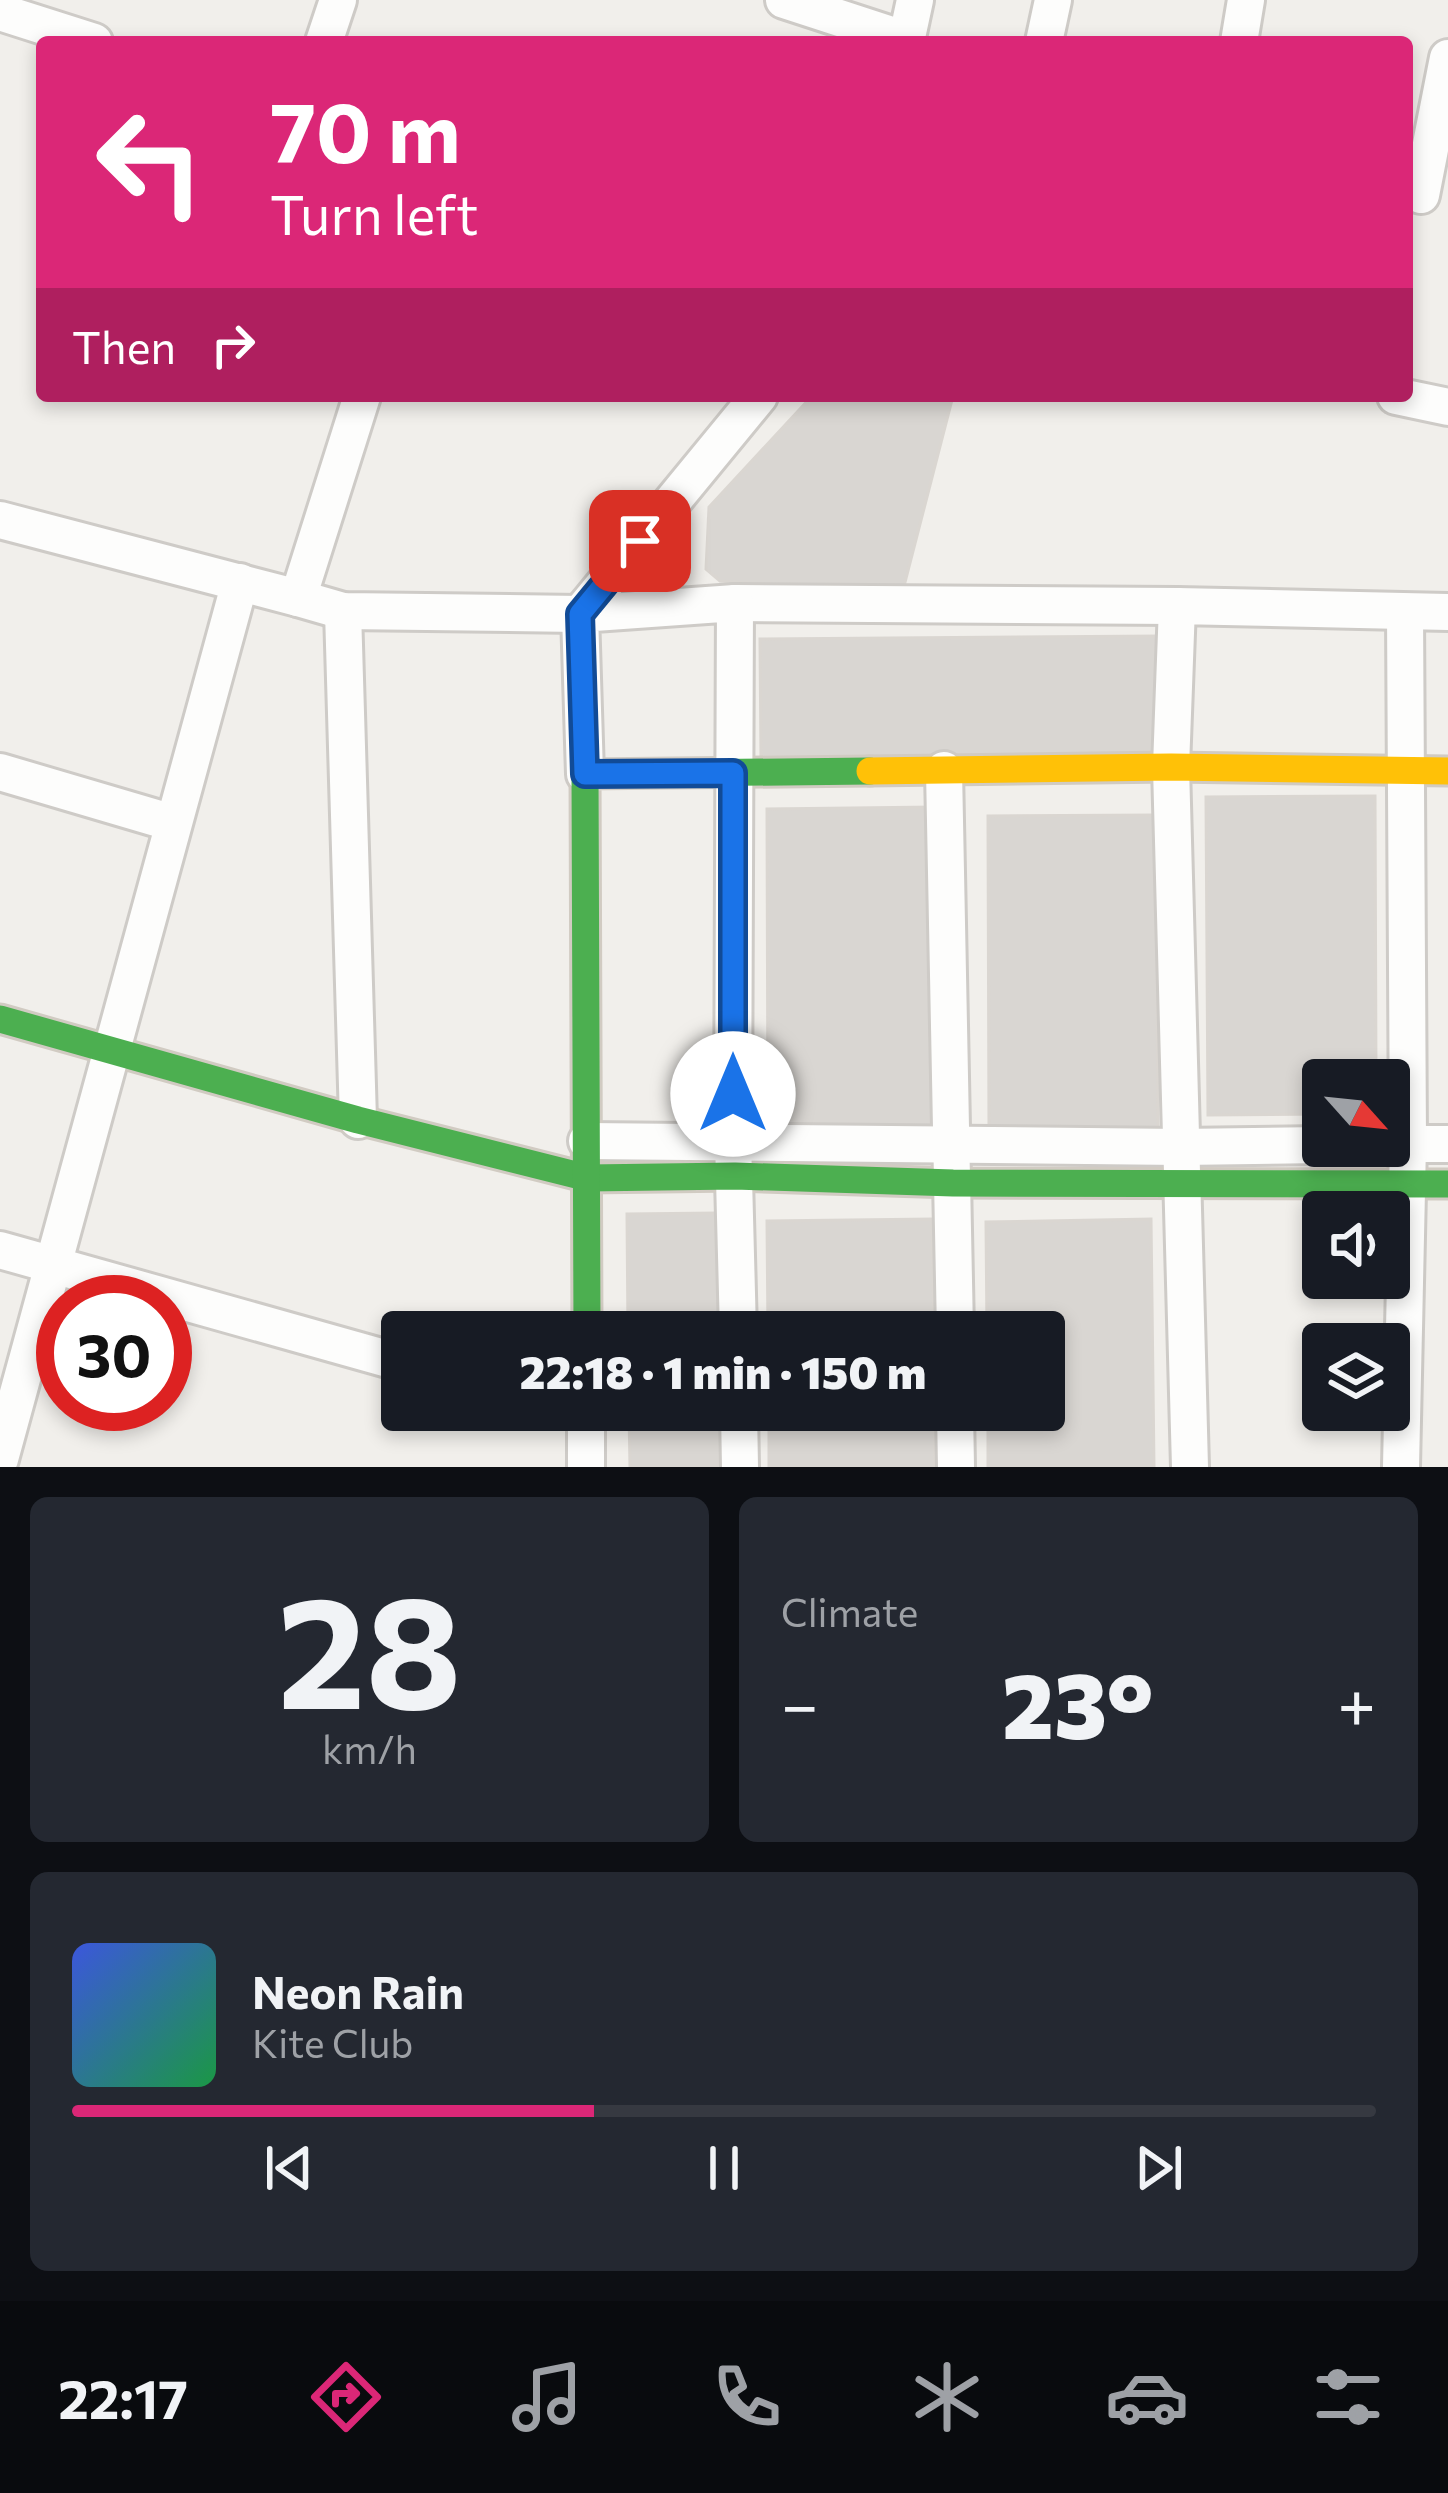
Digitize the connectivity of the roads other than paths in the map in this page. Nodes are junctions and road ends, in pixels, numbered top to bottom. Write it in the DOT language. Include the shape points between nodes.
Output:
graph roads {
  1 [pos="338,0"];
  2 [pos="784,0"];
  3 [pos="915,0"];
  4 [pos="1053,0"];
  5 [pos="1246,0"];
  6 [pos="0,12"];
  7 [pos="75,36"];
  8 [pos="326,36"];
  9 [pos="892,36"];
  10 [pos="908,36"];
  11 [pos="1045,36"];
  12 [pos="1239,36"];
  13 [pos="1448,58"];
  14 [pos="1426,196"];
  15 [pos="1413,400"];
  16 [pos="360,402"];
  17 [pos="754,402"];
  18 [pos="1448,407"];
  19 [pos="0,520"];
  20 [pos="240,582"];
  21 [pos="298,598"];
  22 [pos="735,603"];
  23 [pos="1178,606"];
  24 [pos="343,610"];
  25 [pos="1405,612"];
  26 [pos="1448,612"];
  27 [pos="580,614"];
  28 [pos="1171,767"];
  29 [pos="944,770"];
  30 [pos="1404,770"];
  31 [pos="1448,771"];
  32 [pos="0,772"];
  33 [pos="733,773"];
  34 [pos="585,774"];
  35 [pos="173,824"];
  36 [pos="0,1019"];
  37 [pos="111,1052"];
  38 [pos="1399,1059"];
  39 [pos="358,1120"];
  40 [pos="587,1141"];
  41 [pos="1410,1144"];
  42 [pos="1448,1144"];
  43 [pos="953,1145"];
  44 [pos="1302,1145"];
  45 [pos="1181,1147"];
  46 [pos="734,1158"];
  47 [pos="1403,1167"];
  48 [pos="588,1178"];
  49 [pos="953,1183"];
  50 [pos="1406,1184"];
  51 [pos="1448,1184"];
  52 [pos="1182,1185"];
  53 [pos="0,1250"];
  54 [pos="53,1264"];
  55 [pos="586,1311"];
  56 [pos="738,1311"];
  57 [pos="955,1311"];
  58 [pos="381,1357"];
  59 [pos="582,1431"];
  60 [pos="739,1431"];
  61 [pos="956,1431"];
  62 [pos="0,1459"];
  63 [pos="586,1467"];
  64 [pos="740,1467"];
  65 [pos="956,1467"];
  66 [pos="1190,1467"];
  67 [pos="1401,1467"];
  1 -- 8 [label="street"];
  2 -- 9 [label="street"];
  3 -- 10 [label="street"];
  4 -- 11 [label="street"];
  5 -- 12 [label="street"];
  6 -- 7 [label="street"];
  13 -- 14 [label="street"];
  15 -- 18 [label="street"];
  16 -- 21 [label="street"];
  17 -- 27 [label="street"];
  19 -- 20 [label="street"];
  20 -- 21 [label="street"];
  20 -- 35 [label="street"];
  21 -- 24 [label="street"];
  22 -- 23 [label="street"];
  22 -- 27 [label="street"];
  22 -- 33 [label="street"];
  23 -- 25 [label="street"];
  23 -- 28 [label="street"];
  24 -- 27 [label="street"];
  24 -- 39 [label="street"];
  25 -- 26 [label="street"];
  25 -- 30 [label="street"];
  27 -- 34 [label="street"];
  28 -- 29 [label="street"];
  28 -- 30 [label="street"];
  28 -- 45 [label="street"];
  29 -- 33 [label="street"];
  29 -- 43 [label="street"];
  30 -- 31 [label="street"];
  30 -- 38 [label="street"];
  32 -- 35 [label="street"];
  33 -- 34 [label="street"];
  33 -- 46 [label="street"];
  34 -- 40 [label="street"];
  35 -- 37 [label="street"];
  36 -- 37 [label="street"];
  37 -- 39 [label="street"];
  37 -- 54 [label="street"];
  39 -- 48 [label="street"];
  40 -- 46 [label="street"];
  40 -- 48 [label="street"];
  41 -- 42 [label="street"];
  43 -- 45 [label="street"];
  43 -- 46 [label="street"];
  43 -- 49 [label="street"];
  44 -- 45 [label="street"];
  45 -- 52 [label="street"];
  46 -- 48 [label="street"];
  46 -- 49 [label="street"];
  46 -- 56 [label="street"];
  47 -- 50 [label="street"];
  48 -- 55 [label="street"];
  49 -- 52 [label="street"];
  49 -- 57 [label="street"];
  50 -- 51 [label="street"];
  50 -- 52 [label="street"];
  50 -- 67 [label="street"];
  52 -- 66 [label="street"];
  53 -- 54 [label="street"];
  54 -- 58 [label="street"];
  54 -- 62 [label="street"];
  59 -- 63 [label="street"];
  60 -- 64 [label="street"];
  61 -- 65 [label="street"];
}
